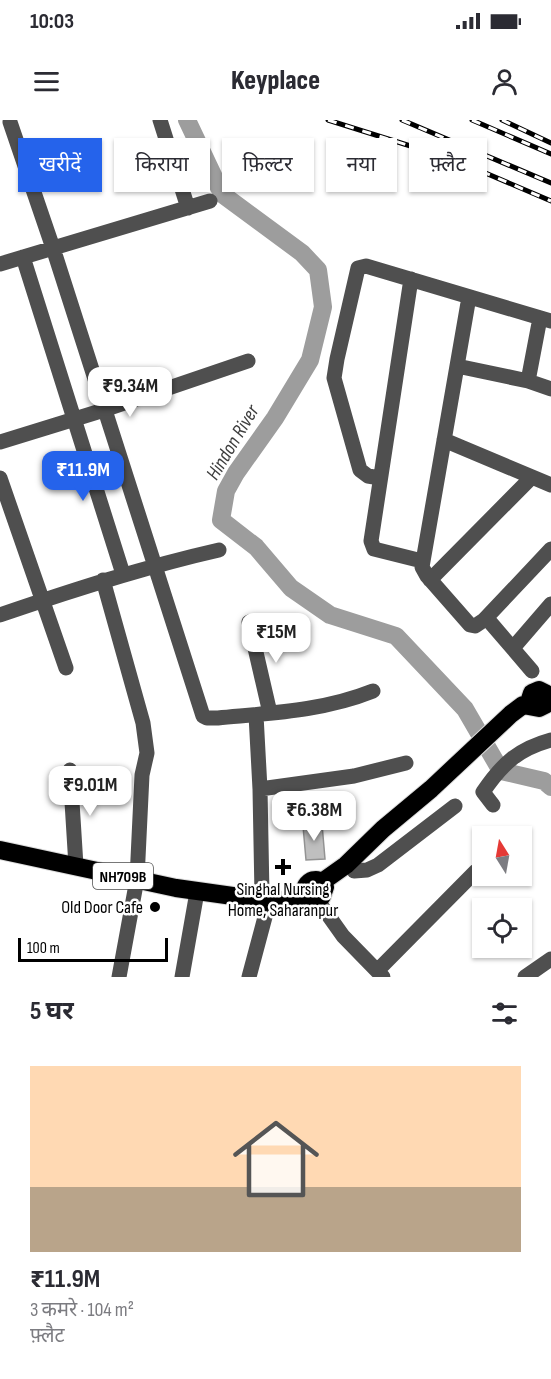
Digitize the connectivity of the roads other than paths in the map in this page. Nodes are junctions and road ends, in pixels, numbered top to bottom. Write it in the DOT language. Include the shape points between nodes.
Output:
graph roads {
  1 [pos="160,120"];
  2 [pos="9,122"];
  3 [pos="210,201"];
  4 [pos="188,208"];
  5 [pos="53,248"];
  6 [pos="23,257"];
  7 [pos="0,264"];
  8 [pos="411,279"];
  9 [pos="469,297"];
  10 [pos="545,320"];
  11 [pos="248,361"];
  12 [pos="457,366"];
  13 [pos="528,381"];
  14 [pos="551,389"];
  15 [pos="104,410"];
  16 [pos="74,419"];
  17 [pos="444,440"];
  18 [pos="0,442"];
  19 [pos="532,477"];
  20 [pos="0,478"];
  21 [pos="380,478"];
  22 [pos="551,485"];
  23 [pos="15,523"];
  24 [pos="0,528"];
  25 [pos="551,549"];
  26 [pos="219,550"];
  27 [pos="422,561"];
  28 [pos="154,565"];
  29 [pos="123,574"];
  30 [pos="103,580"];
  31 [pos="430,580"];
  32 [pos="41,601"];
  33 [pos="551,604"];
  34 [pos="0,615"];
  35 [pos="484,620"];
  36 [pos="249,622"];
  37 [pos="513,648"];
  38 [pos="66,668"];
  39 [pos="532,671"];
  40 [pos="373,692"];
  41 [pos="541,692"];
  42 [pos="263,714"];
  43 [pos="551,740"];
  44 [pos="406,763"];
  45 [pos="70,770"];
  46 [pos="260,789"];
  47 [pos="493,805"];
  48 [pos="455,806"];
  49 [pos="404,813"];
  50 [pos="0,850"];
  51 [pos="76,866"];
  52 [pos="354,871"];
  53 [pos="472,875"];
  54 [pos="137,879"];
  55 [pos="315,890"];
  56 [pos="197,892"];
  57 [pos="259,898"];
  58 [pos="551,959"];
  59 [pos="380,974"];
  60 [pos="119,977"];
  61 [pos="182,977"];
  62 [pos="249,977"];
  63 [pos="525,977"];
  1 -- 4 [label="street"];
  2 -- 5 [label="street"];
  3 -- 4 [label="street"];
  4 -- 5 [label="street"];
  5 -- 6 [label="street"];
  5 -- 15 [label="street"];
  6 -- 7 [label="street"];
  6 -- 16 [label="street"];
  8 -- 9 [label="street"];
  8 -- 21 [label="street"];
  8 -- 21 [label="street" via="366,266 358,268 335,369 336,389 360,470"];
  9 -- 10 [label="street"];
  9 -- 12 [label="street"];
  10 -- 13 [label="street"];
  11 -- 15 [label="street"];
  12 -- 13 [label="street"];
  12 -- 17 [label="street"];
  13 -- 14 [label="street"];
  15 -- 16 [label="street"];
  15 -- 28 [label="street"];
  16 -- 18 [label="street"];
  16 -- 29 [label="street"];
  17 -- 19 [label="street"];
  17 -- 27 [label="street"];
  19 -- 22 [label="street"];
  19 -- 31 [label="street"];
  20 -- 23 [label="street"];
  21 -- 27 [label="street" via="372,546 378,551"];
  23 -- 24 [label="street"];
  23 -- 32 [label="street"];
  25 -- 35 [label="street"];
  26 -- 28 [label="street"];
  27 -- 31 [label="street"];
  28 -- 29 [label="street"];
  28 -- 42 [label="street" via="203,716"];
  29 -- 30 [label="street"];
  30 -- 32 [label="street"];
  30 -- 54 [label="street" via="146,737"];
  31 -- 35 [label="street" via="470,626"];
  32 -- 34 [label="street"];
  32 -- 38 [label="street"];
  33 -- 37 [label="street"];
  35 -- 37 [label="street"];
  36 -- 42 [label="street"];
  37 -- 39 [label="street"];
  40 -- 42 [label="street" via="309,710"];
  41 -- 49 [label="highway, NH709B" via="511,714"];
  42 -- 46 [label="street"];
  43 -- 47 [label="street" via="529,746 493,778 483,792"];
  44 -- 46 [label="street" via="354,776"];
  45 -- 51 [label="street"];
  46 -- 57 [label="street"];
  48 -- 52 [label="street" via="378,865"];
  49 -- 52 [label="highway, NH709B"];
  49 -- 55 [label="highway, NH709B"];
  50 -- 51 [label="highway, NH709B"];
  51 -- 54 [label="highway, NH709B"];
  52 -- 55 [label="highway, NH709B"];
  53 -- 59 [label="street"];
  54 -- 56 [label="highway, NH709B"];
  54 -- 60 [label="street"];
  55 -- 57 [label="highway, NH709B"];
  55 -- 59 [label="street" via="343,936"];
  56 -- 57 [label="highway, NH709B"];
  56 -- 61 [label="street"];
  57 -- 62 [label="street"];
  58 -- 63 [label="street"];
}
